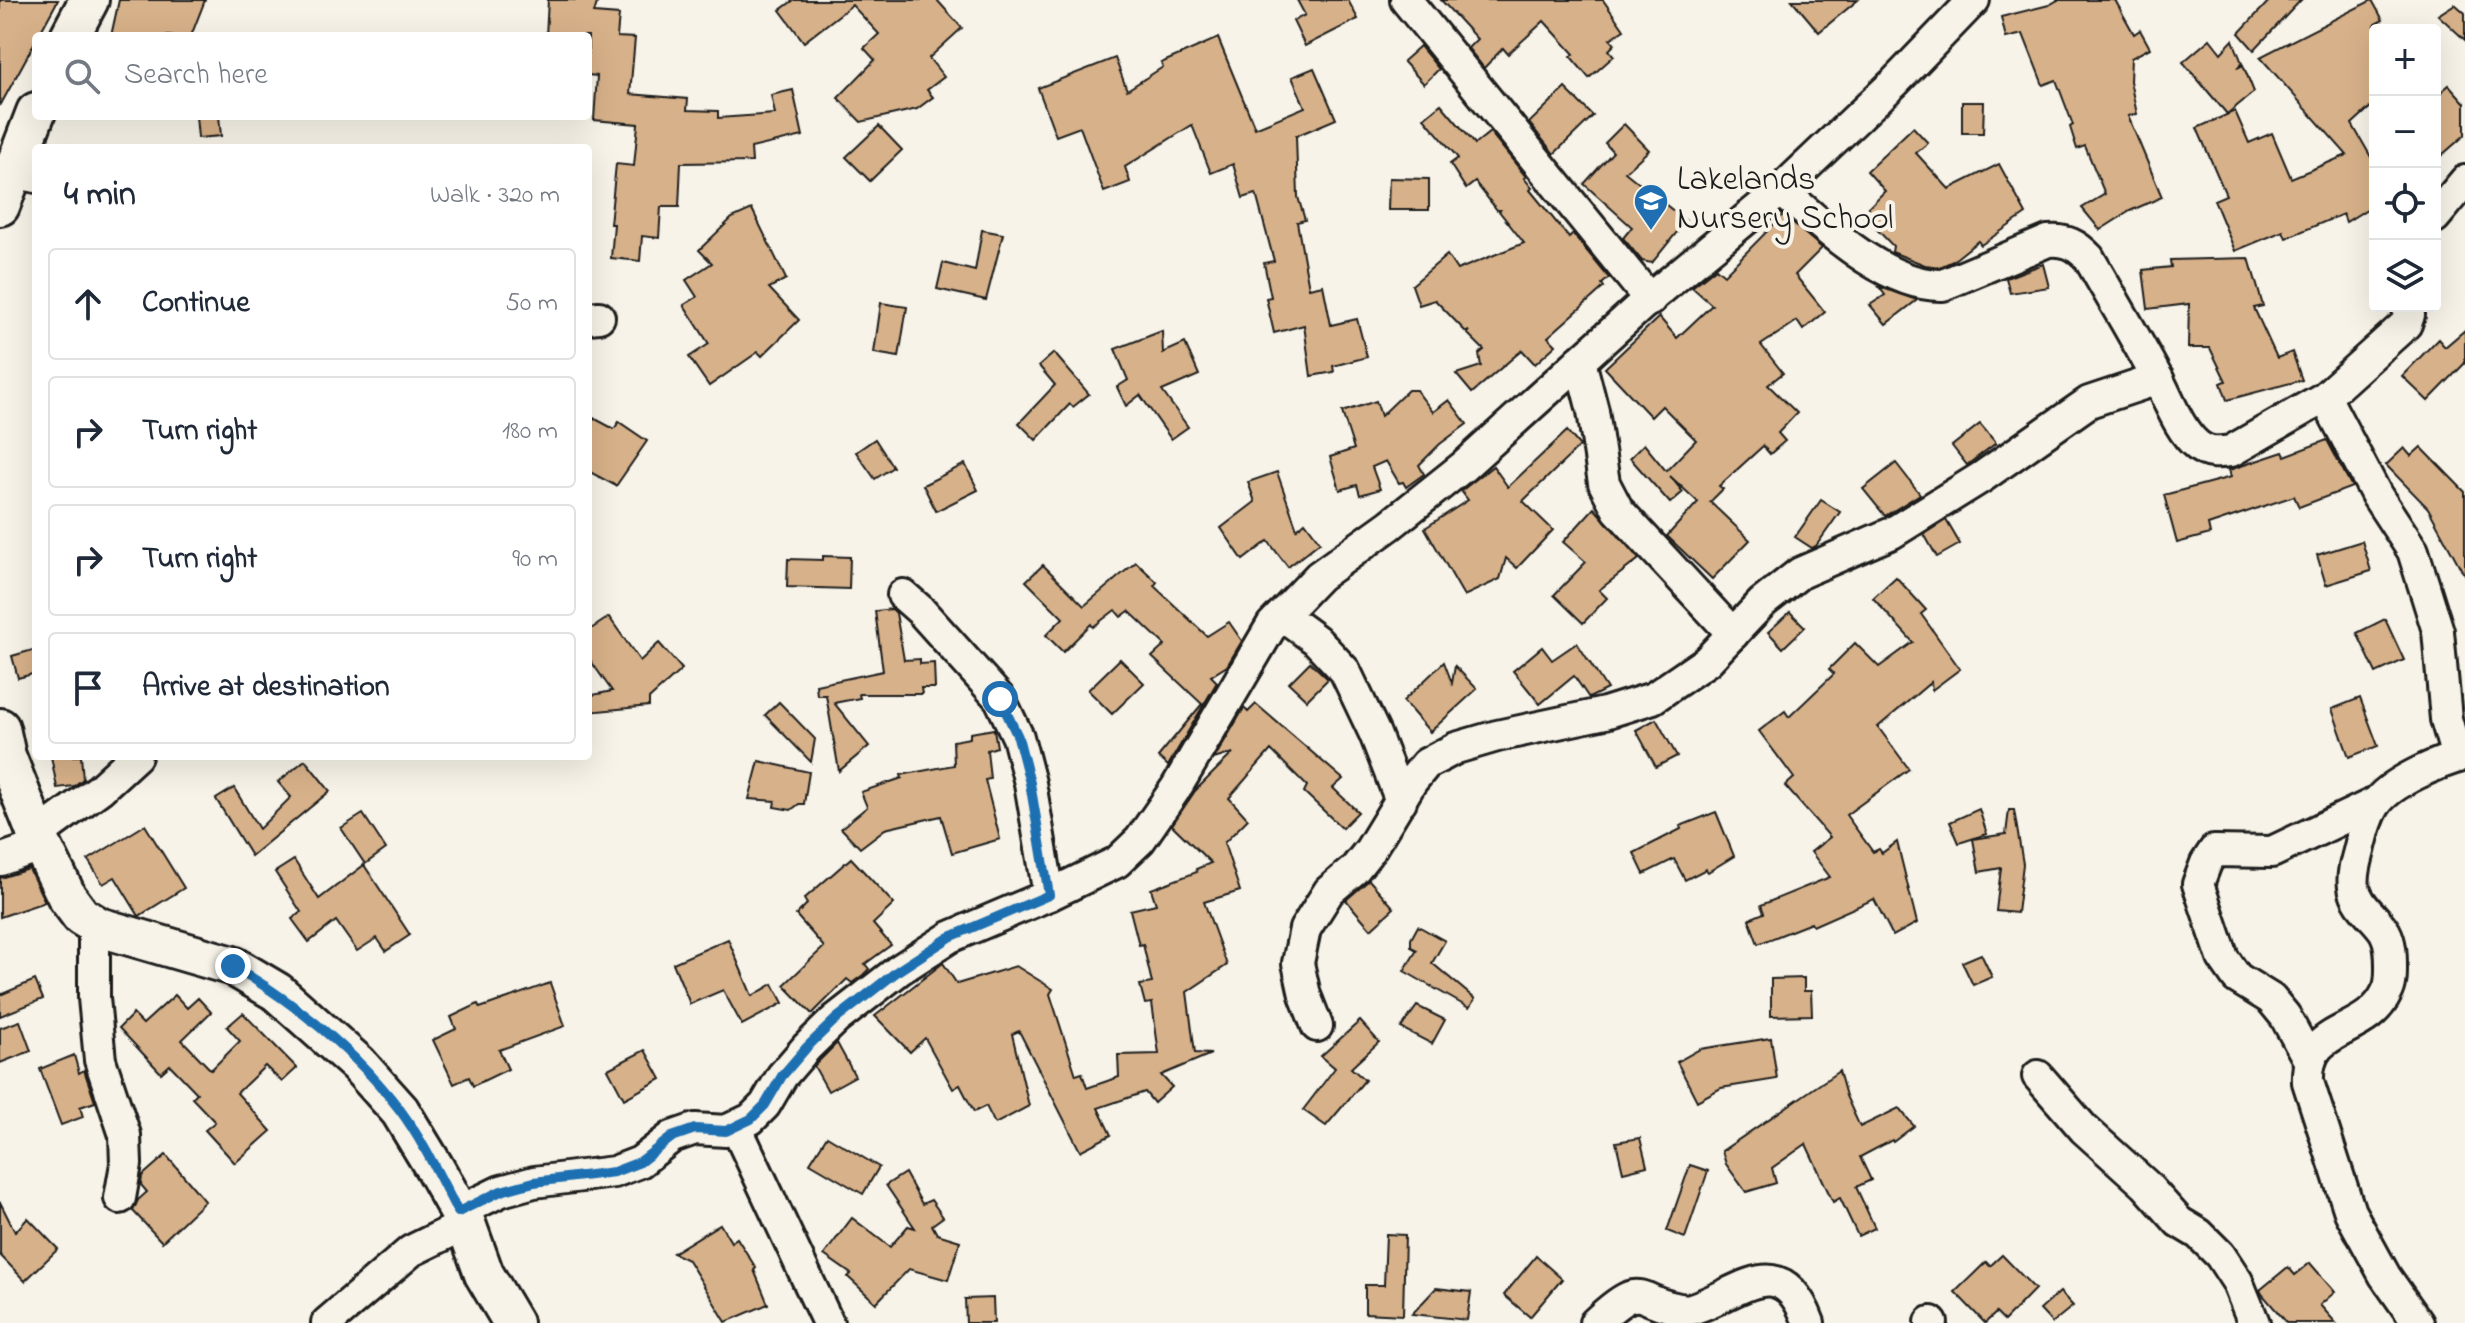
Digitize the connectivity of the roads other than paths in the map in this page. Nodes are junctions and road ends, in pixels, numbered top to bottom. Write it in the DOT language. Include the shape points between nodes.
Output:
graph roads {
  1 [pos="89,0"];
  2 [pos="1406,0"];
  3 [pos="1974,0"];
  4 [pos="72,32"];
  5 [pos="33,120"];
  6 [pos="2465,181"];
  7 [pos="11,185"];
  8 [pos="1781,190"];
  9 [pos="2441,210"];
  10 [pos="1650,300"];
  11 [pos="2409,312"];
  12 [pos="1580,361"];
  13 [pos="2158,379"];
  14 [pos="2325,397"];
  15 [pos="903,595"];
  16 [pos="1282,615"];
  17 [pos="1733,634"];
  18 [pos="0,728"];
  19 [pos="2461,756"];
  20 [pos="132,760"];
  21 [pos="1401,801"];
  22 [pos="2377,802"];
  23 [pos="39,840"];
  24 [pos="0,860"];
  25 [pos="1049,895"];
  26 [pos="94,924"];
  27 [pos="1317,1026"];
  28 [pos="2310,1062"];
  29 [pos="2038,1076"];
  30 [pos="736,1127"];
  31 [pos="120,1198"];
  32 [pos="462,1218"];
  33 [pos="327,1323"];
  34 [pos="513,1323"];
  35 [pos="828,1323"];
  36 [pos="1595,1323"];
  37 [pos="1809,1323"];
  38 [pos="2254,1323"];
  39 [pos="2418,1323"];
  1 -- 4 [label="street"];
  2 -- 10 [label="street"];
  3 -- 8 [label="street"];
  5 -- 7 [label="street"];
  6 -- 9 [label="street"];
  8 -- 10 [label="street"];
  8 -- 13 [label="street" via="1849,246 1925,285 1943,285 2048,241 2073,244 2089,258"];
  10 -- 12 [label="street"];
  11 -- 14 [label="street" via="2406,324"];
  12 -- 16 [label="street" via="1464,466 1319,576"];
  12 -- 17 [label="street" via="1604,483 1618,510"];
  13 -- 14 [label="street" via="2187,434 2217,454"];
  13 -- 17 [label="street" via="2089,402 1892,533 1800,573"];
  14 -- 19 [label="street" via="2413,551 2438,631 2446,719"];
  15 -- 25 [label="street" via="1000,699 1018,737 1030,783"];
  16 -- 21 [label="street" via="1345,671"];
  16 -- 25 [label="street" via="1140,840 1117,862"];
  17 -- 21 [label="street" via="1707,661 1653,698 1456,748 1426,764"];
  18 -- 23 [label="street"];
  19 -- 22 [label="street" via="2403,781"];
  20 -- 23 [label="street"];
  21 -- 27 [label="street" via="1370,850 1329,891 1305,929 1298,963"];
  22 -- 28 [label="street" via="2365,825 2354,889 2386,933 2392,954 2387,992 2366,1018 2322,1042"];
  22 -- 28 [label="street" via="2272,852 2214,851 2198,884 2223,958 2237,978 2278,1007"];
  23 -- 24 [label="street"];
  23 -- 26 [label="street" via="67,897"];
  25 -- 30 [label="street" via="950,937 899,970 836,1019 782,1076 765,1105"];
  26 -- 31 [label="street" via="100,1060 125,1135"];
  26 -- 32 [label="street" via="233,966 277,992 358,1064 400,1111"];
  28 -- 39 [label="street" via="2308,1082 2350,1212"];
  29 -- 38 [label="street" via="2084,1129 2220,1255"];
  30 -- 32 [label="street" via="695,1129 672,1137 640,1162 614,1172 501,1191"];
  30 -- 35 [label="street"];
  32 -- 33 [label="street" via="411,1251"];
  32 -- 34 [label="street" via="484,1274"];
  36 -- 37 [label="street" via="1633,1295 1688,1310 1761,1280 1784,1286"];
}
